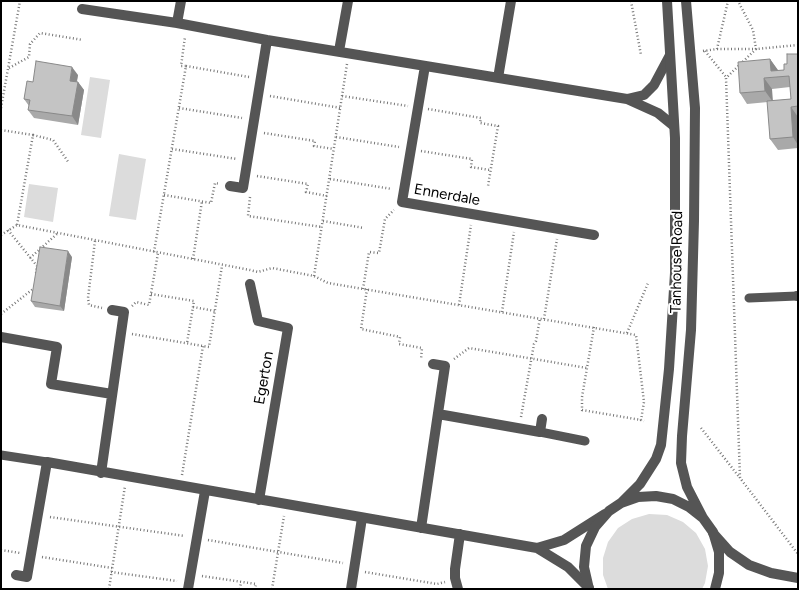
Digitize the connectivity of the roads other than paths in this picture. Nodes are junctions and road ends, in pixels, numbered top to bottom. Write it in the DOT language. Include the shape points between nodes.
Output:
graph roads {
  1 [pos="180,1"];
  2 [pos="348,1"];
  3 [pos="511,1"];
  4 [pos="667,1"];
  5 [pos="686,1"];
  6 [pos="82,9"];
  7 [pos="182,24"];
  8 [pos="267,40"];
  9 [pos="344,52"];
  10 [pos="670,56"];
  11 [pos="425,66"];
  12 [pos="498,78"];
  13 [pos="627,99"];
  14 [pos="674,126"];
  15 [pos="230,186"];
  16 [pos="594,235"];
  17 [pos="250,284"];
  18 [pos="798,296"];
  19 [pos="749,298"];
  20 [pos="112,310"];
  21 [pos="1,337"];
  22 [pos="433,364"];
  23 [pos="112,394"];
  24 [pos="438,414"];
  25 [pos="542,419"];
  26 [pos="540,432"];
  27 [pos="586,441"];
  28 [pos="1,455"];
  29 [pos="47,462"];
  30 [pos="100,473"];
  31 [pos="205,491"];
  32 [pos="259,500"];
  33 [pos="621,503"];
  34 [pos="608,511"];
  35 [pos="362,518"];
  36 [pos="703,518"];
  37 [pos="421,528"];
  38 [pos="713,532"];
  39 [pos="460,534"];
  40 [pos="537,548"];
  41 [pos="16,575"];
  42 [pos="798,578"];
  43 [pos="189,582"];
  44 [pos="589,588"];
  45 [pos="351,589"];
  46 [pos="458,589"];
  47 [pos="715,589"];
  1 -- 7 [label="street"];
  2 -- 9 [label="street"];
  3 -- 12 [label="street"];
  4 -- 10 [label="street, Tanhouse Road"];
  5 -- 36 [label="street, Tanhouse Road" via="694,108 694,211 691,330 681,463 687,487"];
  6 -- 7 [label="street"];
  7 -- 8 [label="street"];
  8 -- 9 [label="street"];
  8 -- 15 [label="street" via="243,188"];
  9 -- 11 [label="street"];
  10 -- 13 [label="street" via="654,85 644,95"];
  10 -- 14 [label="street, Tanhouse Road"];
  11 -- 12 [label="street"];
  11 -- 16 [label="street, Ennerdale" via="402,202"];
  12 -- 13 [label="street"];
  13 -- 14 [label="street" via="658,113"];
  14 -- 33 [label="street, Tanhouse Road" via="674,273 670,369 661,445 650,471"];
  17 -- 32 [label="street, Egerton" via="258,321 288,328"];
  18 -- 19 [label="lane"];
  20 -- 23 [label="street" via="124,312"];
  21 -- 23 [label="street" via="57,347 51,384"];
  22 -- 24 [label="street" via="445,366"];
  23 -- 30 [label="street"];
  24 -- 26 [label="street"];
  24 -- 37 [label="street"];
  25 -- 26 [label="street"];
  26 -- 27 [label="lane"];
  28 -- 29 [label="lane"];
  29 -- 30 [label="street"];
  29 -- 41 [label="street" via="27,577"];
  30 -- 31 [label="street"];
  31 -- 32 [label="street"];
  31 -- 43 [label="street"];
  32 -- 35 [label="street"];
  33 -- 34 [label="street"];
  33 -- 36 [label="street" via="638,497 664,497 689,507"];
  34 -- 40 [label="street" via="564,540"];
  34 -- 44 [label="street" via="586,546 584,567"];
  35 -- 37 [label="street"];
  35 -- 45 [label="street"];
  36 -- 38 [label="street"];
  37 -- 39 [label="street"];
  38 -- 42 [label="street" via="730,552 748,565"];
  38 -- 47 [label="street" via="719,552 720,573"];
  39 -- 40 [label="street"];
  39 -- 46 [label="street" via="455,569"];
  40 -- 44 [label="street" via="568,567"];
}
